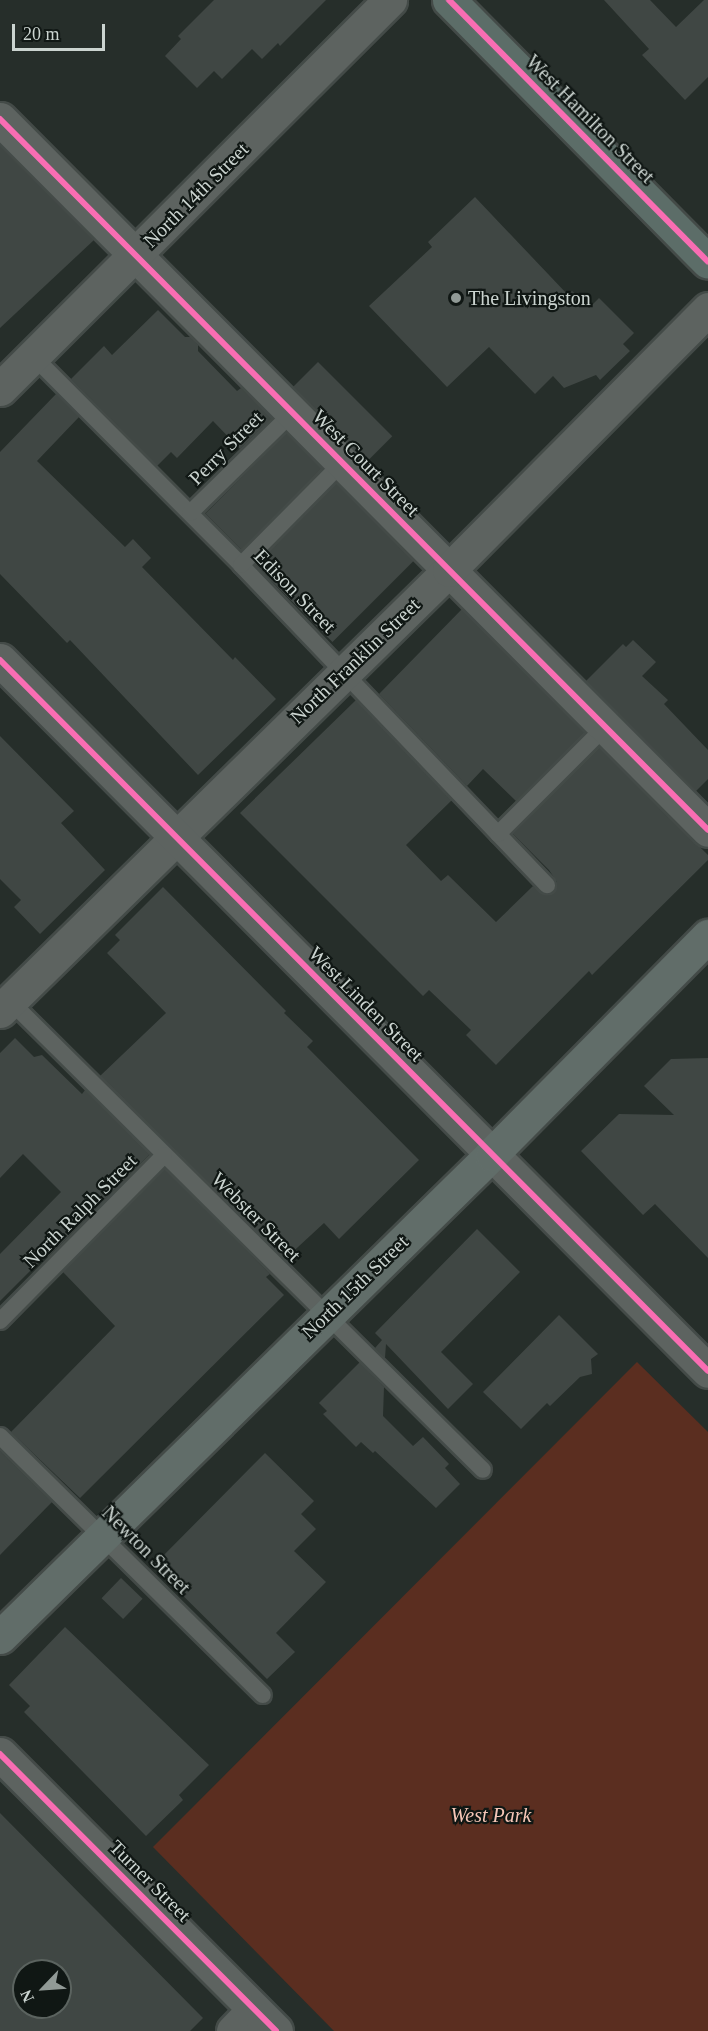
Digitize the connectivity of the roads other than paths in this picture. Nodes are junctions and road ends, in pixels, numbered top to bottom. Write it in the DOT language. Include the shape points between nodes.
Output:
graph roads {
  1 [pos="390,0"];
  2 [pos="449,0"];
  3 [pos="0,119"];
  4 [pos="136,255"];
  5 [pos="708,262"];
  6 [pos="708,309"];
  7 [pos="33,356"];
  8 [pos="0,389"];
  9 [pos="292,413"];
  10 [pos="342,463"];
  11 [pos="190,513"];
  12 [pos="241,565"];
  13 [pos="449,570"];
  14 [pos="0,660"];
  15 [pos="344,671"];
  16 [pos="605,727"];
  17 [pos="708,830"];
  18 [pos="498,834"];
  19 [pos="177,837"];
  20 [pos="547,885"];
  21 [pos="708,936"];
  22 [pos="3,1001"];
  23 [pos="492,1154"];
  24 [pos="164,1155"];
  25 [pos="325,1316"];
  26 [pos="0,1321"];
  27 [pos="708,1371"];
  28 [pos="0,1436"];
  29 [pos="483,1470"];
  30 [pos="102,1536"];
  31 [pos="0,1637"];
  32 [pos="263,1695"];
  33 [pos="0,1754"];
  34 [pos="254,2024"];
  1 -- 4 [label="street, North 14th Street"];
  2 -- 5 [label="main road, West Hamilton Street"];
  3 -- 4 [label="street, West Court Street"];
  4 -- 7 [label="street, North 14th Street"];
  4 -- 9 [label="street, West Court Street"];
  6 -- 13 [label="street, North Franklin Street"];
  7 -- 8 [label="street, North 14th Street"];
  7 -- 11 [label="lane, Edison Street"];
  9 -- 10 [label="street, West Court Street"];
  9 -- 11 [label="lane, Perry Street"];
  10 -- 12 [label="lane"];
  10 -- 13 [label="street, West Court Street"];
  11 -- 12 [label="lane, Edison Street"];
  12 -- 15 [label="lane, Edison Street"];
  13 -- 15 [label="street, North Franklin Street"];
  13 -- 16 [label="street, West Court Street"];
  14 -- 19 [label="street, West Linden Street"];
  15 -- 18 [label="lane, Edison Street"];
  15 -- 19 [label="street, North Franklin Street"];
  16 -- 17 [label="street, West Court Street"];
  16 -- 18 [label="lane"];
  18 -- 20 [label="lane, Edison Street"];
  19 -- 22 [label="street, North Franklin Street"];
  19 -- 23 [label="street, West Linden Street"];
  21 -- 23 [label="main road, North 15th Street"];
  22 -- 24 [label="lane, Webster Street"];
  23 -- 25 [label="main road, North 15th Street"];
  23 -- 27 [label="street, West Linden Street"];
  24 -- 25 [label="lane, Webster Street"];
  24 -- 26 [label="lane, North Ralph Street"];
  25 -- 29 [label="lane, Webster Street"];
  25 -- 30 [label="main road, North 15th Street"];
  28 -- 30 [label="lane, Newton Street"];
  30 -- 31 [label="main road, North 15th Street"];
  30 -- 32 [label="lane, Newton Street"];
  33 -- 34 [label="street, Turner Street"];
}
